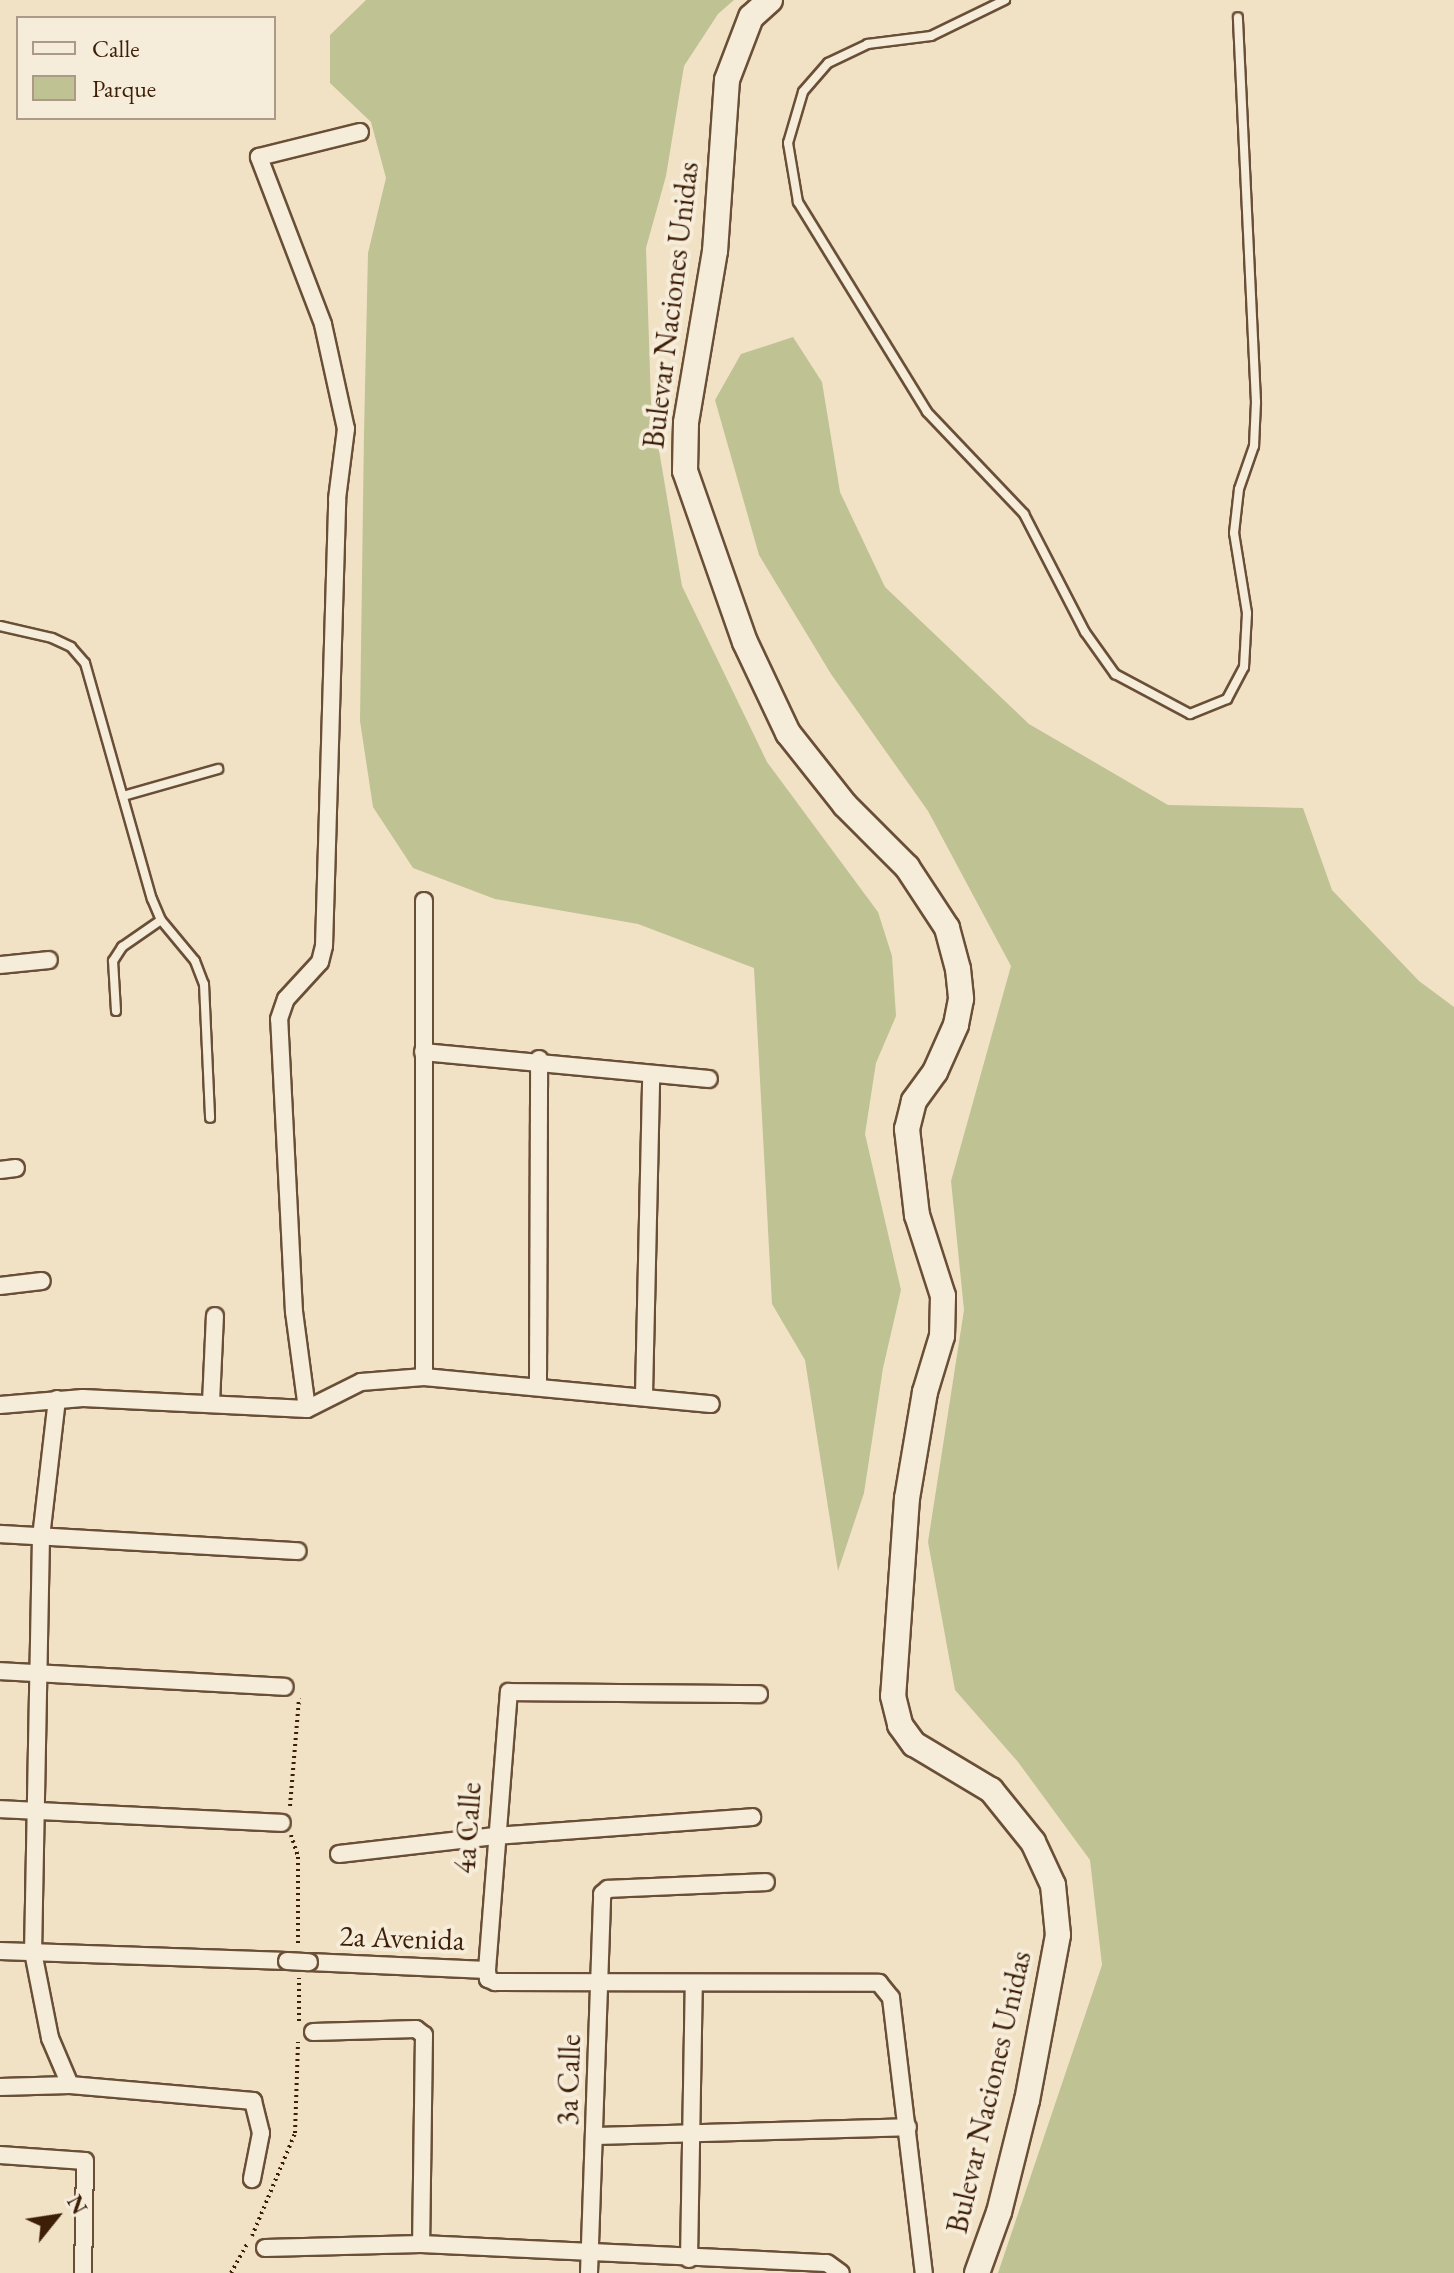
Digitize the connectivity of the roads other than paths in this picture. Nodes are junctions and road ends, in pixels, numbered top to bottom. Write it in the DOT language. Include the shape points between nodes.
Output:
graph roads {
  1 [pos="770,0"];
  2 [pos="1005,0"];
  3 [pos="1238,17"];
  4 [pos="360,132"];
  5 [pos="0,626"];
  6 [pos="218,769"];
  7 [pos="123,796"];
  8 [pos="424,901"];
  9 [pos="161,920"];
  10 [pos="49,960"];
  11 [pos="0,965"];
  12 [pos="116,1011"];
  13 [pos="423,1052"];
  14 [pos="539,1059"];
  15 [pos="651,1074"];
  16 [pos="709,1079"];
  17 [pos="210,1118"];
  18 [pos="42,1281"];
  19 [pos="0,1286"];
  20 [pos="215,1316"];
  21 [pos="424,1377"];
  22 [pos="538,1384"];
  23 [pos="644,1394"];
  24 [pos="57,1399"];
  25 [pos="211,1403"];
  26 [pos="711,1404"];
  27 [pos="0,1405"];
  28 [pos="307,1409"];
  29 [pos="0,1534"];
  30 [pos="41,1537"];
  31 [pos="298,1551"];
  32 [pos="0,1671"];
  33 [pos="41,1672"];
  34 [pos="292,1692"];
  35 [pos="759,1694"];
  36 [pos="0,1809"];
  37 [pos="36,1810"];
  38 [pos="752,1817"];
  39 [pos="282,1823"];
  40 [pos="495,1836"];
  41 [pos="339,1854"];
  42 [pos="766,1882"];
  43 [pos="0,1951"];
  44 [pos="33,1952"];
  45 [pos="487,1970"];
  46 [pos="601,1983"];
  47 [pos="694,1984"];
  48 [pos="313,2032"];
  49 [pos="70,2085"];
  50 [pos="0,2087"];
  51 [pos="908,2127"];
  52 [pos="688,2132"];
  53 [pos="595,2136"];
  54 [pos="0,2155"];
  55 [pos="252,2179"];
  56 [pos="421,2244"];
  57 [pos="265,2248"];
  58 [pos="590,2256"];
  59 [pos="689,2259"];
  60 [pos="83,2273"];
  61 [pos="589,2273"];
  62 [pos="841,2273"];
  63 [pos="924,2273"];
  64 [pos="977,2273"];
  1 -- 64 [label="main road, Bulevar Naciones Unidas" via="751,17 727,80 715,251 686,423 685,471 745,642 788,733 845,805 907,867 947,928 958,969 961,999 956,1025 935,1072 914,1101 907,1129 917,1215 943,1296 942,1336 925,1392 907,1498 893,1696 900,1725 914,1744 991,1790 1033,1842 1053,1885 1058,1935 1027,2100 999,2212"];
  2 -- 3 [label="lane" via="931,36 868,44 828,63 803,92 788,143 798,202 927,412 1024,514 1085,632 1115,674 1153,699 1190,714 1227,699 1244,667 1247,613 1234,533 1239,489 1254,446 1256,402"];
  4 -- 28 [label="street" via="259,157 323,324 346,429 337,499 320,962 286,999 279,1019 291,1250"];
  5 -- 7 [label="lane" via="52,638 71,647 85,663"];
  6 -- 7 [label="lane"];
  7 -- 9 [label="lane"];
  8 -- 13 [label="street"];
  9 -- 12 [label="lane" via="122,947 113,961"];
  9 -- 17 [label="lane" via="195,961 204,984"];
  10 -- 11 [label="street"];
  13 -- 14 [label="street"];
  13 -- 21 [label="street"];
  14 -- 15 [label="street"];
  14 -- 22 [label="street"];
  15 -- 16 [label="street"];
  15 -- 23 [label="street"];
  18 -- 19 [label="street"];
  20 -- 25 [label="street"];
  21 -- 22 [label="street"];
  21 -- 28 [label="street" via="361,1382"];
  22 -- 23 [label="street"];
  23 -- 26 [label="street"];
  24 -- 25 [label="street"];
  24 -- 27 [label="street"];
  24 -- 30 [label="street"];
  25 -- 28 [label="street"];
  29 -- 30 [label="street"];
  30 -- 31 [label="street"];
  30 -- 33 [label="street"];
  32 -- 33 [label="street"];
  33 -- 34 [label="street"];
  33 -- 37 [label="street"];
  35 -- 40 [label="street, 4a Calle" via="509,1692"];
  36 -- 37 [label="street"];
  37 -- 39 [label="street"];
  37 -- 44 [label="street"];
  38 -- 40 [label="street"];
  40 -- 41 [label="street"];
  40 -- 45 [label="street, 4a Calle"];
  42 -- 46 [label="street, 3a Calle" via="606,1890"];
  43 -- 44 [label="street, 2a Avenida"];
  44 -- 45 [label="street, 2a Avenida"];
  44 -- 49 [label="street" via="50,2038"];
  45 -- 46 [label="street, 2a Avenida" via="488,1979 495,1982"];
  46 -- 47 [label="street, 2a Avenida"];
  46 -- 53 [label="street, 3a Calle"];
  47 -- 51 [label="street, 2a Avenida" via="873,1981 886,1987"];
  47 -- 52 [label="street"];
  48 -- 56 [label="street" via="416,2029 424,2035"];
  49 -- 50 [label="street"];
  49 -- 55 [label="street" via="253,2101 261,2133"];
  51 -- 52 [label="street"];
  51 -- 63 [label="street"];
  52 -- 53 [label="street"];
  52 -- 59 [label="street"];
  53 -- 58 [label="street, 3a Calle"];
  54 -- 60 [label="street" via="85,2161"];
  56 -- 57 [label="street"];
  56 -- 58 [label="street"];
  58 -- 59 [label="street"];
  58 -- 61 [label="street, 3a Calle"];
  59 -- 62 [label="street" via="827,2263"];
}
